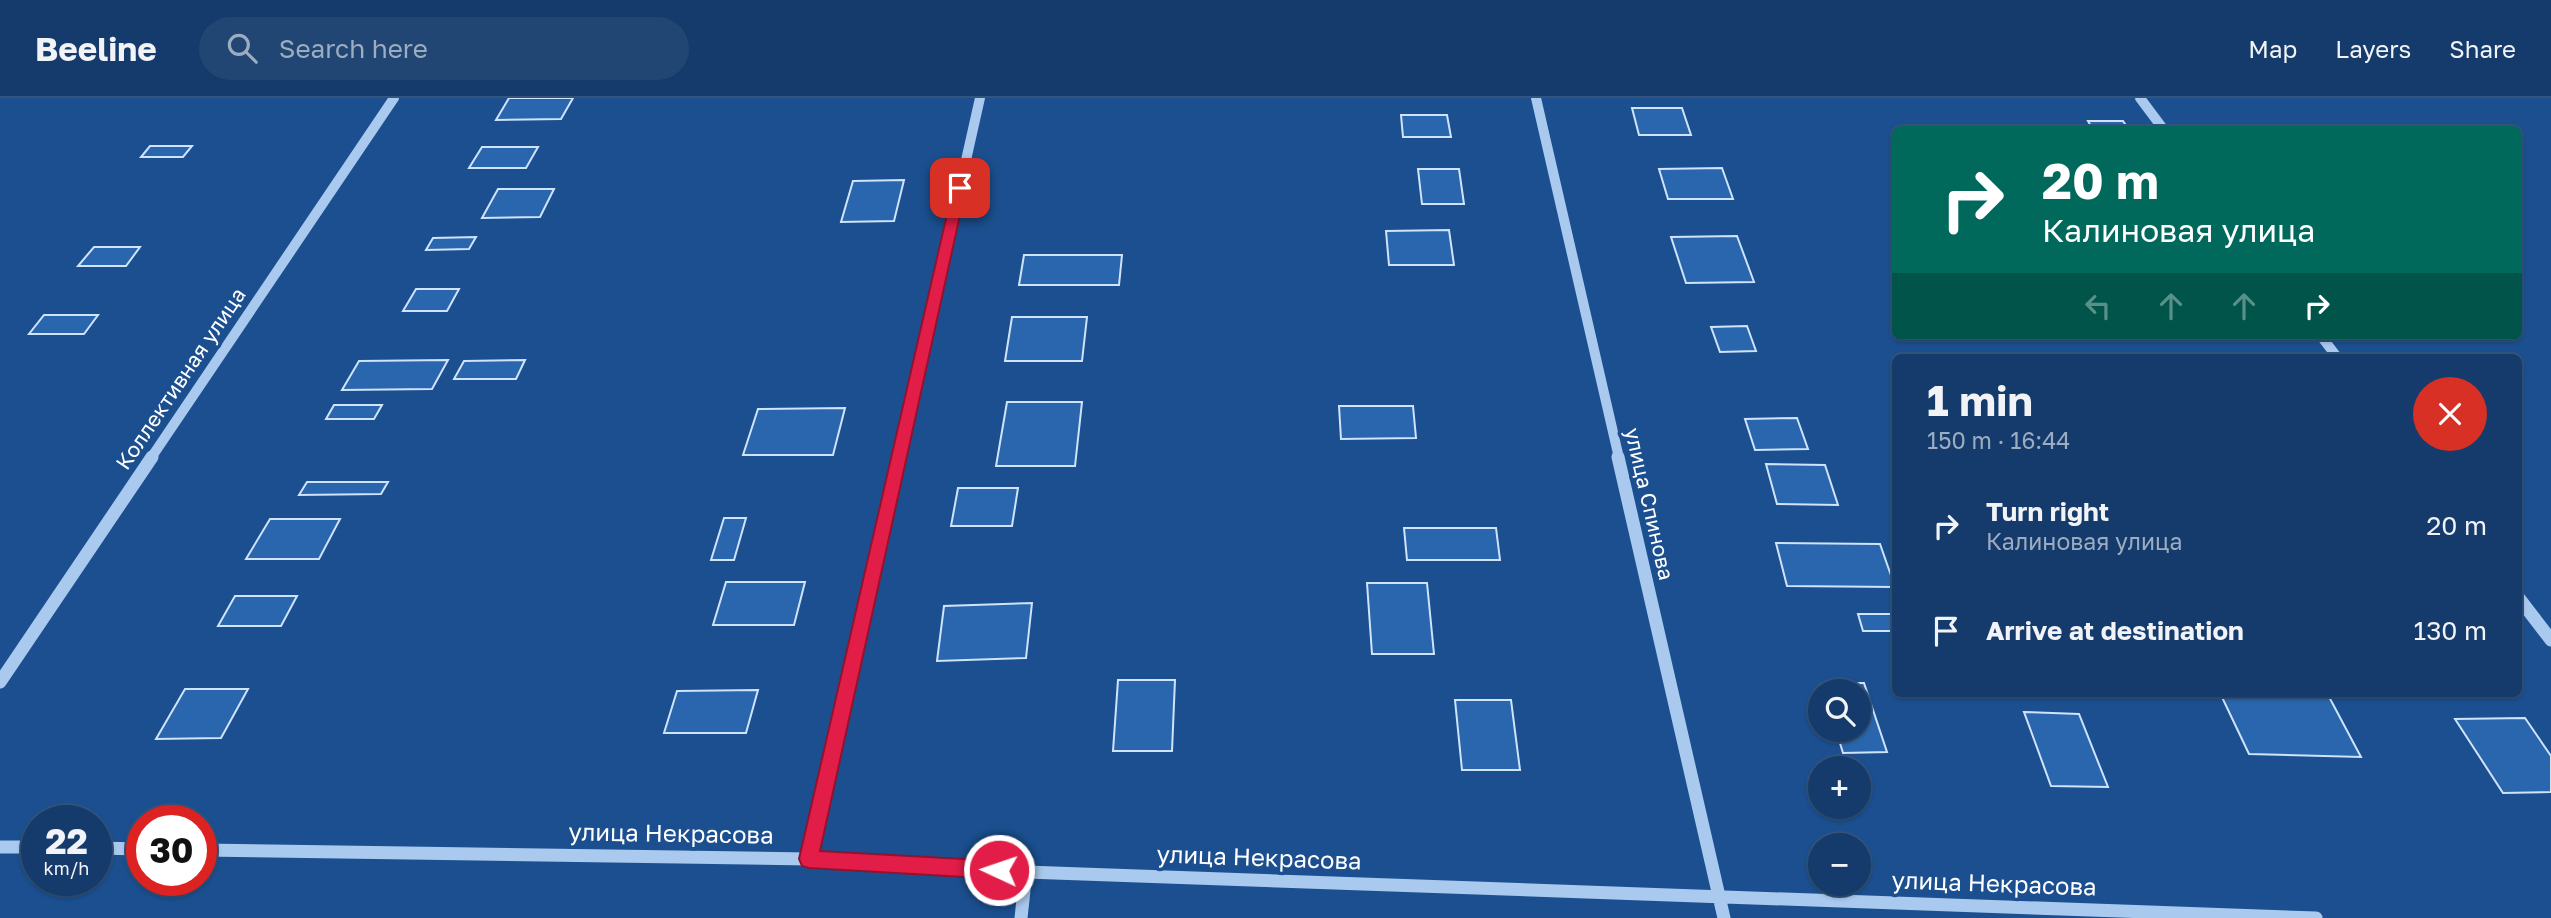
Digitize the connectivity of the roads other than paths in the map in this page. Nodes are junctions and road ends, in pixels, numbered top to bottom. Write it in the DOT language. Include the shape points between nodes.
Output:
graph roads {
  1 [pos="394,98"];
  2 [pos="980,98"];
  3 [pos="1536,98"];
  4 [pos="2140,98"];
  5 [pos="2161,126"];
  6 [pos="2324,340"];
  7 [pos="2335,354"];
  8 [pos="2522,602"];
  9 [pos="2551,640"];
  10 [pos="0,682"];
  11 [pos="0,847"];
  12 [pos="21,847"];
  13 [pos="217,850"];
  14 [pos="809,859"];
  15 [pos="1026,872"];
  16 [pos="1720,898"];
  17 [pos="1021,918"];
  18 [pos="1724,918"];
  19 [pos="2316,918"];
  1 -- 10 [label="street, Коллективная улица"];
  2 -- 14 [label="street"];
  3 -- 16 [label="street, улица Спинова"];
  4 -- 5 [label="street"];
  6 -- 7 [label="street"];
  8 -- 9 [label="street"];
  11 -- 12 [label="street"];
  13 -- 14 [label="street, улица Некрасова"];
  14 -- 15 [label="street, улица Некрасова"];
  15 -- 16 [label="street, улица Некрасова"];
  15 -- 17 [label="street"];
  16 -- 18 [label="street, улица Спинова"];
  16 -- 19 [label="street, улица Некрасова"];
}
